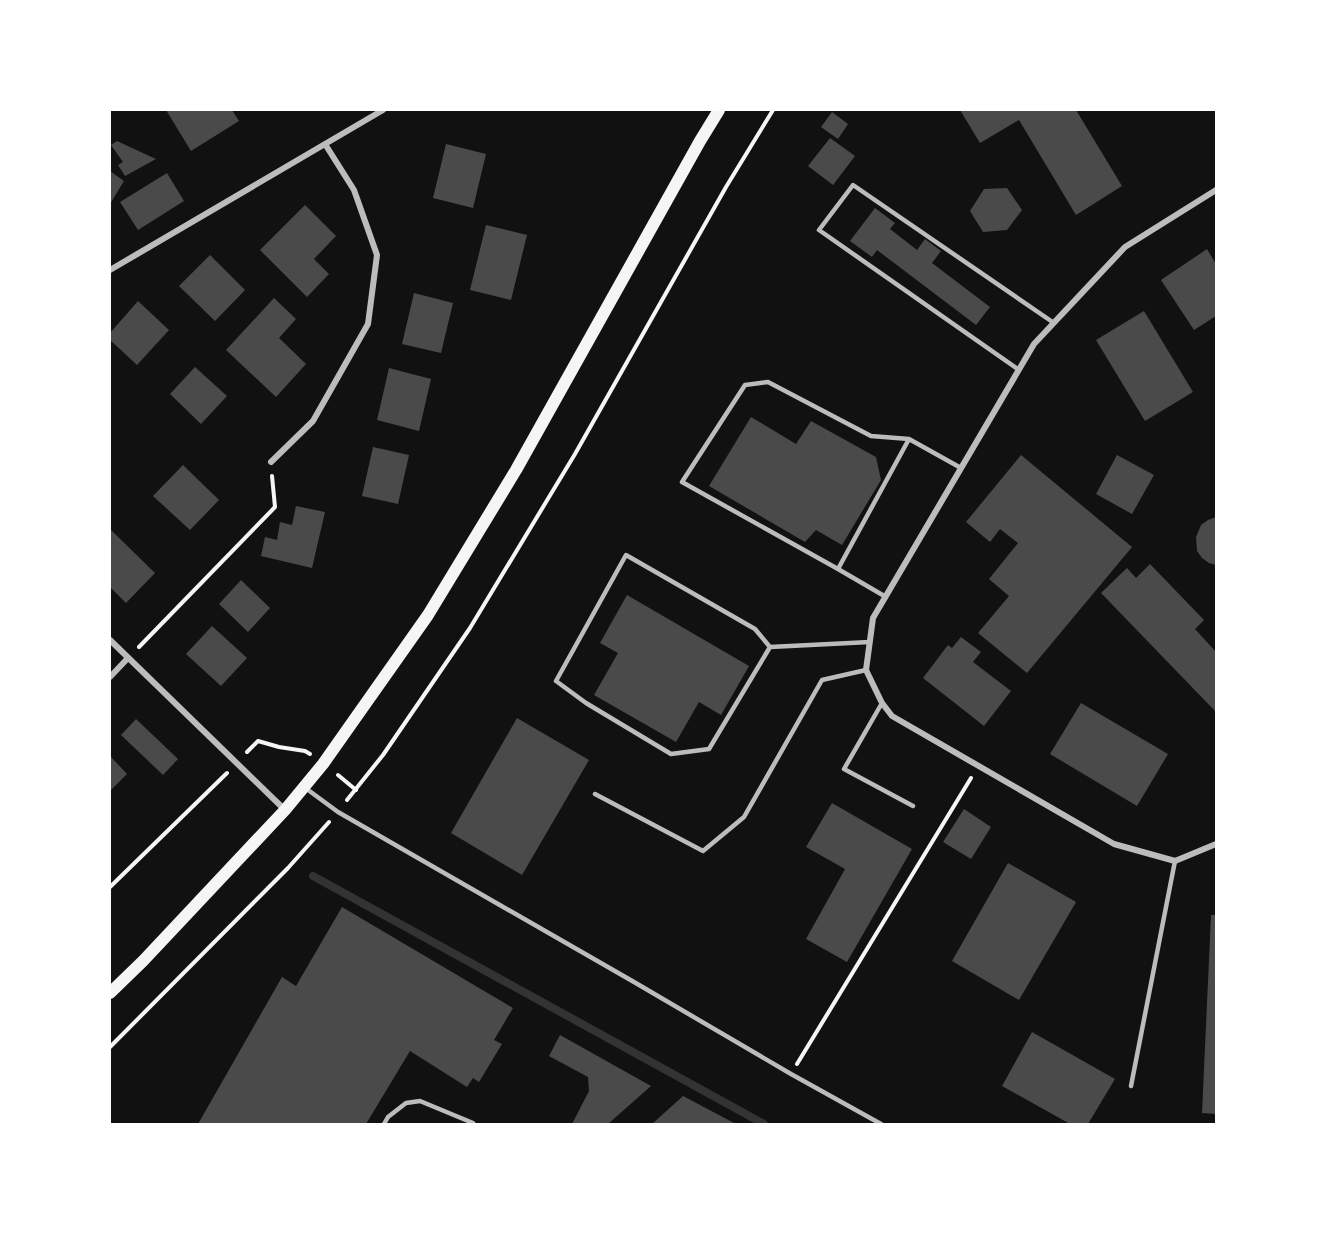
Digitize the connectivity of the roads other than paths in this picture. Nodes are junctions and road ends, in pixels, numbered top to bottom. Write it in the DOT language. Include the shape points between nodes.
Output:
graph roads {
  1 [pos="383,110"];
  2 [pos="719,110"];
  3 [pos="325,144"];
  4 [pos="1216,190"];
  5 [pos="110,270"];
  6 [pos="1054,323"];
  7 [pos="1019,370"];
  8 [pos="909,439"];
  9 [pos="271,462"];
  10 [pos="962,468"];
  11 [pos="838,569"];
  12 [pos="886,597"];
  13 [pos="110,640"];
  14 [pos="870,642"];
  15 [pos="770,647"];
  16 [pos="128,658"];
  17 [pos="866,670"];
  18 [pos="110,677"];
  19 [pos="882,703"];
  20 [pos="304,787"];
  21 [pos="595,794"];
  22 [pos="913,806"];
  23 [pos="285,810"];
  24 [pos="1216,844"];
  25 [pos="1175,861"];
  26 [pos="110,993"];
  27 [pos="1131,1086"];
  28 [pos="472,1123"];
  29 [pos="384,1125"];
  30 [pos="881,1125"];
  1 -- 3 [label="street"];
  2 -- 20 [label="main road" via="458,567"];
  3 -- 5 [label="street"];
  3 -- 9 [label="street" via="354,190 377,255 368,324 313,421"];
  4 -- 6 [label="street" via="1125,247"];
  6 -- 7 [label="street"];
  6 -- 7 [label="lane" via="854,185 819,230"];
  7 -- 10 [label="street"];
  8 -- 10 [label="lane"];
  8 -- 11 [label="lane"];
  8 -- 11 [label="lane" via="871,436 768,382 745,385 681,482"];
  10 -- 12 [label="street"];
  11 -- 12 [label="lane"];
  12 -- 14 [label="street" via="873,618"];
  13 -- 16 [label="street"];
  14 -- 15 [label="lane"];
  14 -- 17 [label="street"];
  15 -- 15 [label="lane" via="709,749 671,754 556,681 626,555 755,629"];
  16 -- 18 [label="street"];
  16 -- 23 [label="street"];
  17 -- 19 [label="street"];
  17 -- 21 [label="lane" via="822,680 744,817 703,851"];
  19 -- 22 [label="lane" via="844,769"];
  19 -- 25 [label="street" via="891,716 1114,843"];
  20 -- 23 [label="main road"];
  20 -- 30 [label="lane" via="338,812"];
  23 -- 26 [label="main road"];
  24 -- 25 [label="street"];
  25 -- 27 [label="lane"];
  28 -- 29 [label="lane" via="420,1101 406,1103"];
}
